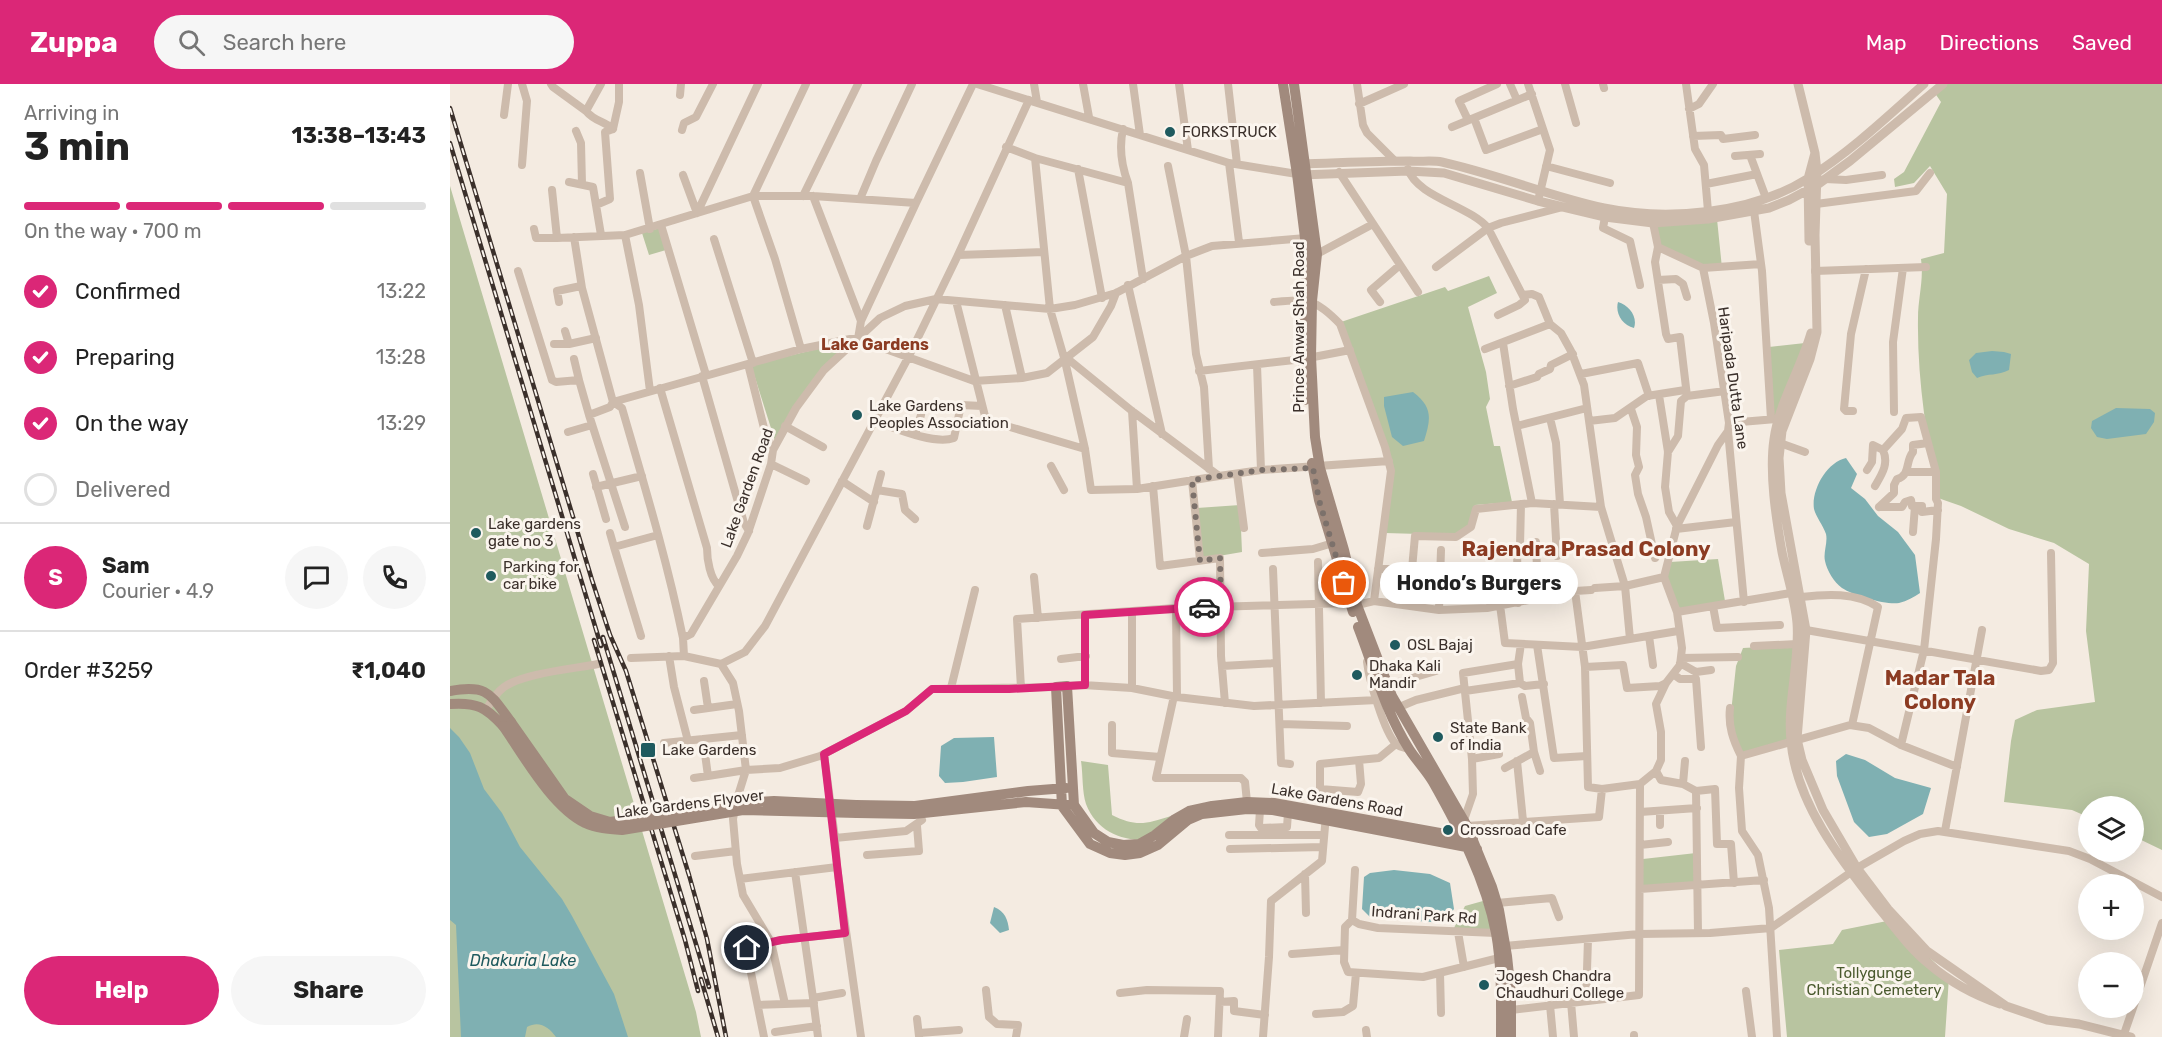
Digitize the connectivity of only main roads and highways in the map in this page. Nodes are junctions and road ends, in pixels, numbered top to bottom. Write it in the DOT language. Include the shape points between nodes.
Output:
graph roads {
  1 [pos="1282,84"];
  2 [pos="1294,84"];
  3 [pos="1301,169"];
  4 [pos="1308,300"];
  5 [pos="1316,468"];
  6 [pos="1353,604"];
  7 [pos="450,691"];
  8 [pos="450,704"];
  9 [pos="507,724"];
  10 [pos="1073,788"];
  11 [pos="1061,789"];
  12 [pos="1074,805"];
  13 [pos="1062,806"];
  14 [pos="917,816"];
  15 [pos="1326,817"];
  16 [pos="1470,843"];
  17 [pos="1501,1037"];
  18 [pos="1511,1037"];
  1 -- 3 [label="main road, Prince Anwar Shah Road"];
  2 -- 3 [label="main road, Prince Anwar Shah Road"];
  3 -- 4 [label="main road, Prince Anwar Shah Road"];
  3 -- 4 [label="main road, Prince Anwar Shah Road" via="1317,254"];
  4 -- 5 [label="main road, Prince Anwar Shah Road" via="1307,358"];
  5 -- 6 [label="main road, Prince Anwar Shah Road" via="1344,550"];
  5 -- 6 [label="main road, Prince Anwar Shah Road" via="1319,500"];
  6 -- 16 [label="main road, Prince Anwar Shah Road" via="1397,708 1466,823"];
  6 -- 16 [label="main road, Prince Anwar Shah Road" via="1386,706"];
  7 -- 9 [label="main road, Lake Gardens Flyover" via="481,689 493,698"];
  8 -- 9 [label="main road, Lake Gardens Flyover" via="473,704"];
  9 -- 14 [label="main road, Lake Gardens Flyover, bridge" via="552,797 586,824 603,829 622,830 743,810 857,809"];
  10 -- 11 [label="main road"];
  10 -- 11 [label="main road" via="1061,687"];
  10 -- 12 [label="main road"];
  11 -- 13 [label="main road"];
  11 -- 14 [label="main road" via="1028,791"];
  12 -- 13 [label="main road"];
  12 -- 15 [label="main road, Lake Gardens Road" via="1094,834 1123,845 1139,844 1189,811 1212,806 1274,803"];
  13 -- 14 [label="main road" via="1018,802"];
  13 -- 15 [label="main road, Lake Gardens Road" via="1090,844 1125,855 1150,850 1203,813 1260,810"];
  15 -- 16 [label="main road, Lake Gardens Road"];
  16 -- 17 [label="main road, Prince Anwar Shah Road" via="1496,933"];
  16 -- 18 [label="main road, Prince Anwar Shah Road" via="1497,903 1510,977"];
}
